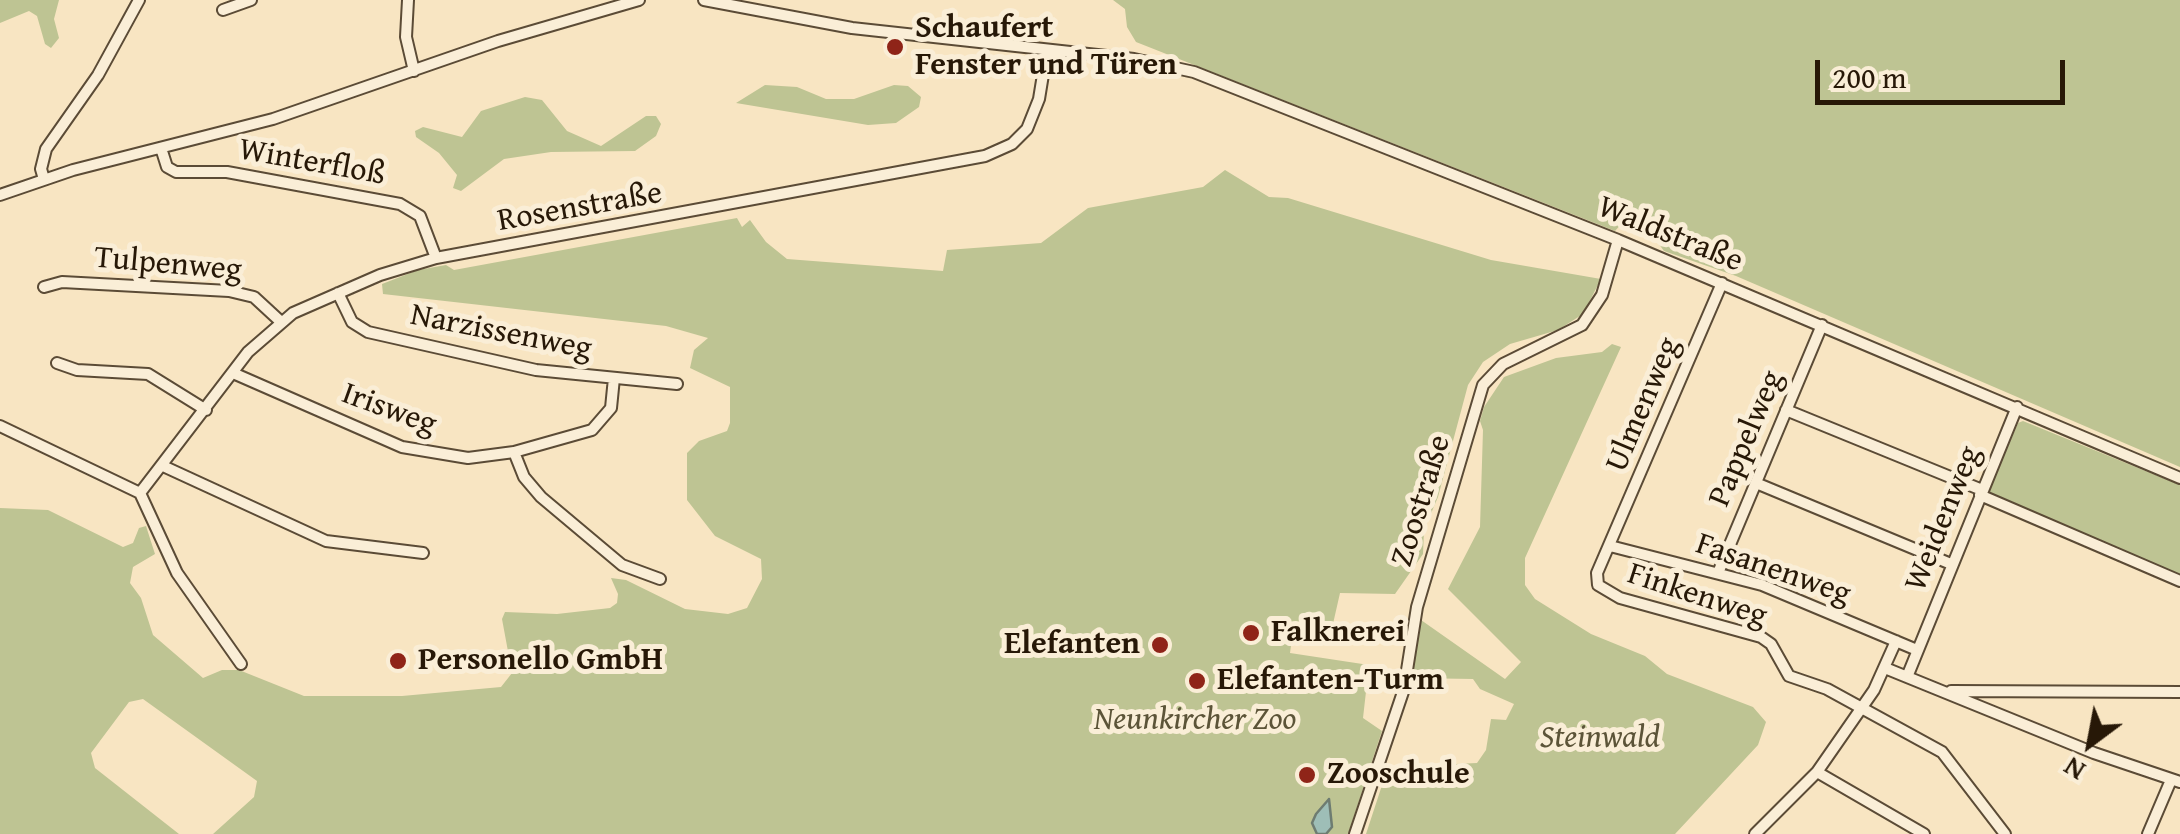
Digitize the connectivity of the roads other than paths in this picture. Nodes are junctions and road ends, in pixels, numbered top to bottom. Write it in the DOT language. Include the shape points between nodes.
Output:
graph roads {
  1 [pos="139,0"];
  2 [pos="251,0"];
  3 [pos="408,0"];
  4 [pos="639,0"];
  5 [pos="704,0"];
  6 [pos="223,10"];
  7 [pos="1046,50"];
  8 [pos="414,70"];
  9 [pos="161,148"];
  10 [pos="44,179"];
  11 [pos="0,195"];
  12 [pos="1618,240"];
  13 [pos="436,258"];
  14 [pos="1722,283"];
  15 [pos="44,287"];
  16 [pos="338,293"];
  17 [pos="280,321"];
  18 [pos="1822,325"];
  19 [pos="57,363"];
  20 [pos="233,373"];
  21 [pos="614,378"];
  22 [pos="677,384"];
  23 [pos="2017,407"];
  24 [pos="206,410"];
  25 [pos="1786,410"];
  26 [pos="0,426"];
  27 [pos="514,452"];
  28 [pos="163,466"];
  29 [pos="2180,478"];
  30 [pos="1756,483"];
  31 [pos="140,493"];
  32 [pos="1981,493"];
  33 [pos="1610,546"];
  34 [pos="423,553"];
  35 [pos="1951,564"];
  36 [pos="1718,573"];
  37 [pos="660,579"];
  38 [pos="2180,581"];
  39 [pos="1896,642"];
  40 [pos="1917,650"];
  41 [pos="241,664"];
  42 [pos="1885,668"];
  43 [pos="1906,677"];
  44 [pos="1943,691"];
  45 [pos="2180,692"];
  46 [pos="1862,708"];
  47 [pos="1817,772"];
  48 [pos="2175,781"];
  49 [pos="1764,831"];
  50 [pos="1356,834"];
  51 [pos="1924,834"];
  52 [pos="2006,834"];
  53 [pos="2148,834"];
  1 -- 10 [label="street" via="46,149"];
  2 -- 6 [label="street"];
  3 -- 8 [label="street" via="406,37"];
  4 -- 8 [label="street"];
  5 -- 7 [label="street, Waldstraße" via="852,28"];
  7 -- 12 [label="street, Waldstraße" via="1194,72"];
  7 -- 13 [label="street, Rosenstraße" via="1040,98 1027,128 985,156"];
  8 -- 9 [label="street" via="273,119"];
  9 -- 10 [label="street"];
  9 -- 13 [label="street, Winterfloß" via="176,172 227,172 400,204 420,216"];
  10 -- 11 [label="street"];
  12 -- 14 [label="street, Waldstraße"];
  12 -- 50 [label="street, Zoostraße" via="1602,295 1582,324 1503,364 1483,386 1417,606 1404,689"];
  13 -- 16 [label="street, Rosenstraße"];
  14 -- 18 [label="street, Waldstraße"];
  14 -- 33 [label="street, Ulmenweg"];
  15 -- 17 [label="street, Tulpenweg" via="62,282 229,291 254,297"];
  16 -- 17 [label="street, Rosenstraße"];
  16 -- 21 [label="street, Narzissenweg" via="352,322 368,332 536,370"];
  17 -- 20 [label="street, Rosenstraße"];
  18 -- 23 [label="street, Waldstraße"];
  18 -- 25 [label="street, Pappelweg"];
  19 -- 24 [label="street" via="148,374"];
  20 -- 24 [label="street, Rosenstraße"];
  20 -- 27 [label="street, Irisweg" via="425,454"];
  21 -- 22 [label="street, Narzissenweg"];
  21 -- 27 [label="street, Irisweg" via="611,408 600,424"];
  23 -- 29 [label="street, Waldstraße"];
  23 -- 32 [label="street, Weidenweg"];
  24 -- 28 [label="street, Rosenstraße"];
  25 -- 30 [label="street, Pappelweg"];
  25 -- 32 [label="street"];
  26 -- 31 [label="street"];
  27 -- 37 [label="street" via="542,497 622,564"];
  28 -- 31 [label="street, Rosenstraße"];
  28 -- 34 [label="street" via="326,540"];
  30 -- 35 [label="street"];
  30 -- 36 [label="street, Pappelweg"];
  31 -- 41 [label="street" via="177,574"];
  32 -- 35 [label="street, Weidenweg"];
  32 -- 38 [label="street"];
  33 -- 36 [label="street, Fasanenweg"];
  33 -- 46 [label="street, Finkenweg" via="1595,579 1604,591 1762,638 1789,676"];
  35 -- 40 [label="street, Weidenweg"];
  36 -- 39 [label="street, Fasanenweg" via="1790,595"];
  39 -- 40 [label="street, Fasanenweg"];
  39 -- 42 [label="street"];
  40 -- 43 [label="street, Weidenweg"];
  42 -- 43 [label="street"];
  42 -- 46 [label="street"];
  43 -- 44 [label="street"];
  44 -- 45 [label="street"];
  44 -- 48 [label="street"];
  46 -- 47 [label="street"];
  46 -- 52 [label="street" via="1952,760"];
  47 -- 49 [label="street"];
  47 -- 51 [label="street"];
  48 -- 53 [label="street"];
}
